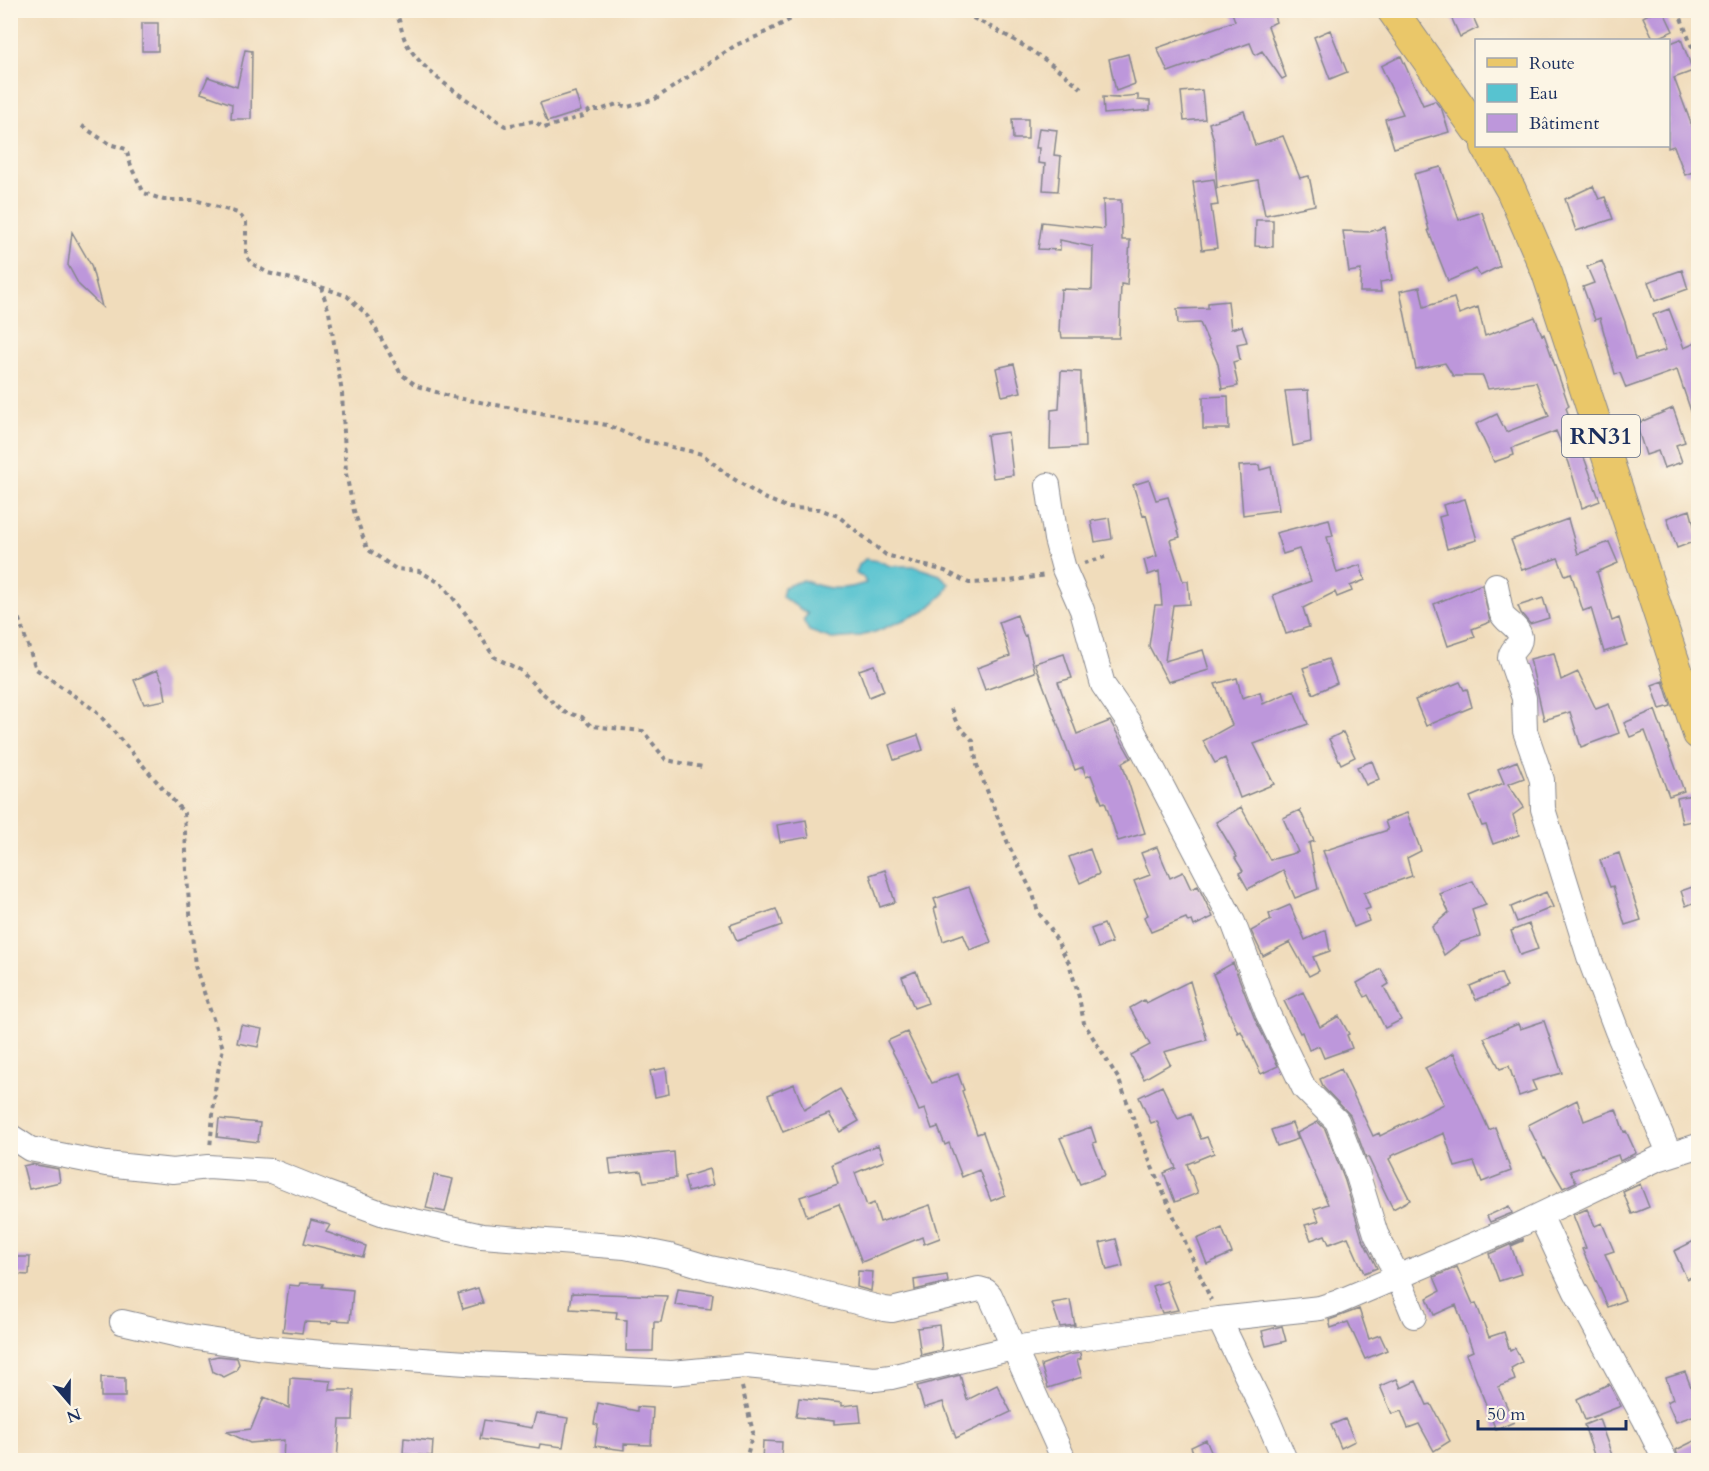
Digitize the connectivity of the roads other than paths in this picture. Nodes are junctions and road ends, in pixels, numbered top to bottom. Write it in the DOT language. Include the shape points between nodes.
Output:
graph roads {
  1 [pos="1392,10"];
  2 [pos="1475,128"];
  3 [pos="1487,147"];
  4 [pos="1048,485"];
  5 [pos="1496,585"];
  6 [pos="1698,734"];
  7 [pos="10,1136"];
  8 [pos="1698,1146"];
  9 [pos="1670,1155"];
  10 [pos="1540,1215"];
  11 [pos="1398,1277"];
  12 [pos="1414,1316"];
  13 [pos="1219,1319"];
  14 [pos="122,1322"];
  15 [pos="1013,1348"];
  16 [pos="1064,1461"];
  17 [pos="1285,1461"];
  18 [pos="1665,1461"];
  1 -- 2 [label="main road"];
  3 -- 6 [label="main road, RN31" via="1511,190 1547,273"];
  4 -- 11 [label="street" via="1056,539 1103,685 1129,723 1233,922 1267,1012 1304,1088 1337,1121 1376,1234"];
  5 -- 9 [label="street" via="1502,614 1520,638 1510,658 1524,698 1525,731 1542,780 1543,809 1566,886 1617,1031"];
  7 -- 15 [label="street" via="30,1149 106,1164 173,1171 208,1167 271,1171 387,1215 482,1236 625,1247 884,1310 980,1289 990,1295"];
  8 -- 9 [label="street"];
  9 -- 10 [label="street"];
  10 -- 11 [label="street"];
  10 -- 18 [label="street"];
  11 -- 12 [label="street"];
  11 -- 13 [label="street" via="1320,1308"];
  13 -- 15 [label="street"];
  13 -- 17 [label="street"];
  14 -- 15 [label="street" via="257,1347 672,1373 746,1366 891,1377"];
  15 -- 16 [label="street"];
}
